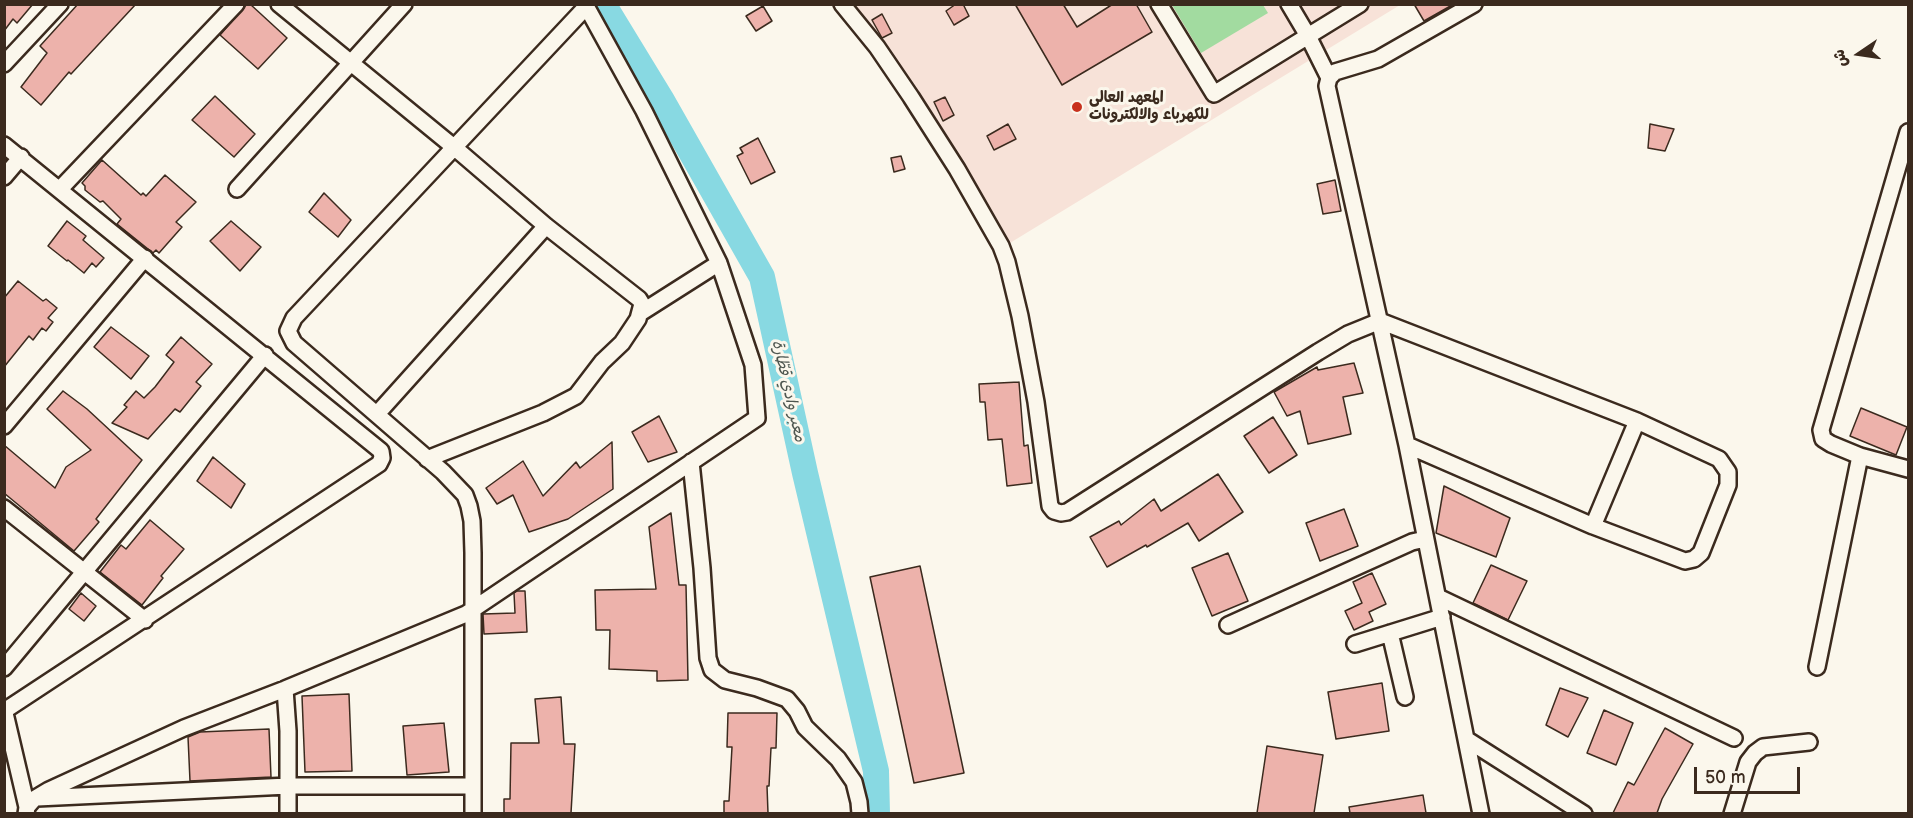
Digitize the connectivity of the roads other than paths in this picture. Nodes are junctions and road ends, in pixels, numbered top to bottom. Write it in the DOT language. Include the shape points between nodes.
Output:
graph roads {
  1 [pos="60,4"];
  2 [pos="236,4"];
  3 [pos="279,4"];
  4 [pos="404,4"];
  5 [pos="842,4"];
  6 [pos="1159,4"];
  7 [pos="1289,4"];
  8 [pos="1360,4"];
  9 [pos="1474,4"];
  10 [pos="585,6"];
  11 [pos="1308,36"];
  12 [pos="4,64"];
  13 [pos="350,64"];
  14 [pos="1329,78"];
  15 [pos="1908,132"];
  16 [pos="4,144"];
  17 [pos="455,148"];
  18 [pos="21,157"];
  19 [pos="4,177"];
  20 [pos="60,189"];
  21 [pos="237,189"];
  22 [pos="546,226"];
  23 [pos="146,258"];
  24 [pos="719,263"];
  25 [pos="642,312"];
  26 [pos="1380,321"];
  27 [pos="265,356"];
  28 [pos="377,414"];
  29 [pos="1637,421"];
  30 [pos="4,426"];
  31 [pos="1407,445"];
  32 [pos="1860,456"];
  33 [pos="427,459"];
  34 [pos="691,462"];
  35 [pos="1908,469"];
  36 [pos="4,508"];
  37 [pos="1593,526"];
  38 [pos="1425,539"];
  39 [pos="84,572"];
  40 [pos="1438,597"];
  41 [pos="474,609"];
  42 [pos="1442,618"];
  43 [pos="145,620"];
  44 [pos="1228,625"];
  45 [pos="1390,633"];
  46 [pos="1355,644"];
  47 [pos="1817,667"];
  48 [pos="4,668"];
  49 [pos="285,689"];
  50 [pos="1405,697"];
  51 [pos="5,710"];
  52 [pos="1734,738"];
  53 [pos="1466,739"];
  54 [pos="1809,742"];
  55 [pos="288,786"];
  56 [pos="473,786"];
  57 [pos="29,806"];
  58 [pos="288,813"];
  59 [pos="473,813"];
  60 [pos="860,813"];
  61 [pos="1481,813"];
  62 [pos="1584,813"];
  63 [pos="1732,813"];
  1 -- 12 [label="street"];
  2 -- 20 [label="street"];
  3 -- 13 [label="street"];
  4 -- 13 [label="street"];
  5 -- 26 [label="street" via="911,97 1001,246 1020,316 1050,506 1054,511 1067,512 1318,351"];
  6 -- 11 [label="street" via="1214,94"];
  7 -- 11 [label="street"];
  8 -- 11 [label="street"];
  9 -- 14 [label="street" via="1378,59 1335,72"];
  10 -- 17 [label="street"];
  10 -- 24 [label="street" via="644,111"];
  11 -- 14 [label="street"];
  13 -- 17 [label="street"];
  13 -- 21 [label="street"];
  14 -- 26 [label="street" via="1327,86"];
  15 -- 32 [label="street" via="1821,430 1826,442"];
  16 -- 18 [label="street"];
  17 -- 22 [label="street"];
  17 -- 28 [label="street" via="294,318 288,331 294,343"];
  18 -- 19 [label="street"];
  18 -- 20 [label="street"];
  20 -- 23 [label="street"];
  22 -- 25 [label="street" via="639,299"];
  22 -- 28 [label="street"];
  23 -- 27 [label="street"];
  23 -- 30 [label="street"];
  24 -- 25 [label="street"];
  24 -- 34 [label="street" via="753,365 757,418"];
  25 -- 33 [label="street" via="622,343 576,396"];
  26 -- 29 [label="street"];
  26 -- 31 [label="street"];
  27 -- 39 [label="street"];
  27 -- 43 [label="street" via="381,451 382,458 379,464"];
  28 -- 33 [label="street"];
  29 -- 37 [label="street"];
  29 -- 37 [label="street" via="1725,464 1728,485 1701,553 1694,560 1681,561"];
  31 -- 37 [label="street"];
  31 -- 38 [label="street"];
  32 -- 35 [label="street"];
  32 -- 47 [label="street"];
  33 -- 41 [label="street" via="465,495 469,506"];
  34 -- 41 [label="street"];
  34 -- 60 [label="street" via="712,670 725,680 787,699 805,727 838,759 854,782"];
  36 -- 39 [label="street"];
  38 -- 40 [label="street"];
  38 -- 44 [label="street"];
  39 -- 43 [label="street"];
  39 -- 48 [label="street"];
  40 -- 42 [label="street"];
  40 -- 52 [label="street"];
  41 -- 49 [label="street"];
  41 -- 56 [label="street"];
  42 -- 45 [label="street"];
  42 -- 53 [label="street"];
  43 -- 51 [label="street"];
  45 -- 46 [label="street"];
  45 -- 50 [label="street"];
  49 -- 55 [label="street"];
  49 -- 57 [label="street" via="184,728 49,790"];
  51 -- 57 [label="street"];
  53 -- 61 [label="street"];
  53 -- 62 [label="street"];
  54 -- 63 [label="street" via="1763,747 1755,753 1748,762"];
  55 -- 56 [label="street"];
  55 -- 57 [label="street"];
  55 -- 58 [label="street"];
  56 -- 59 [label="street"];
}
